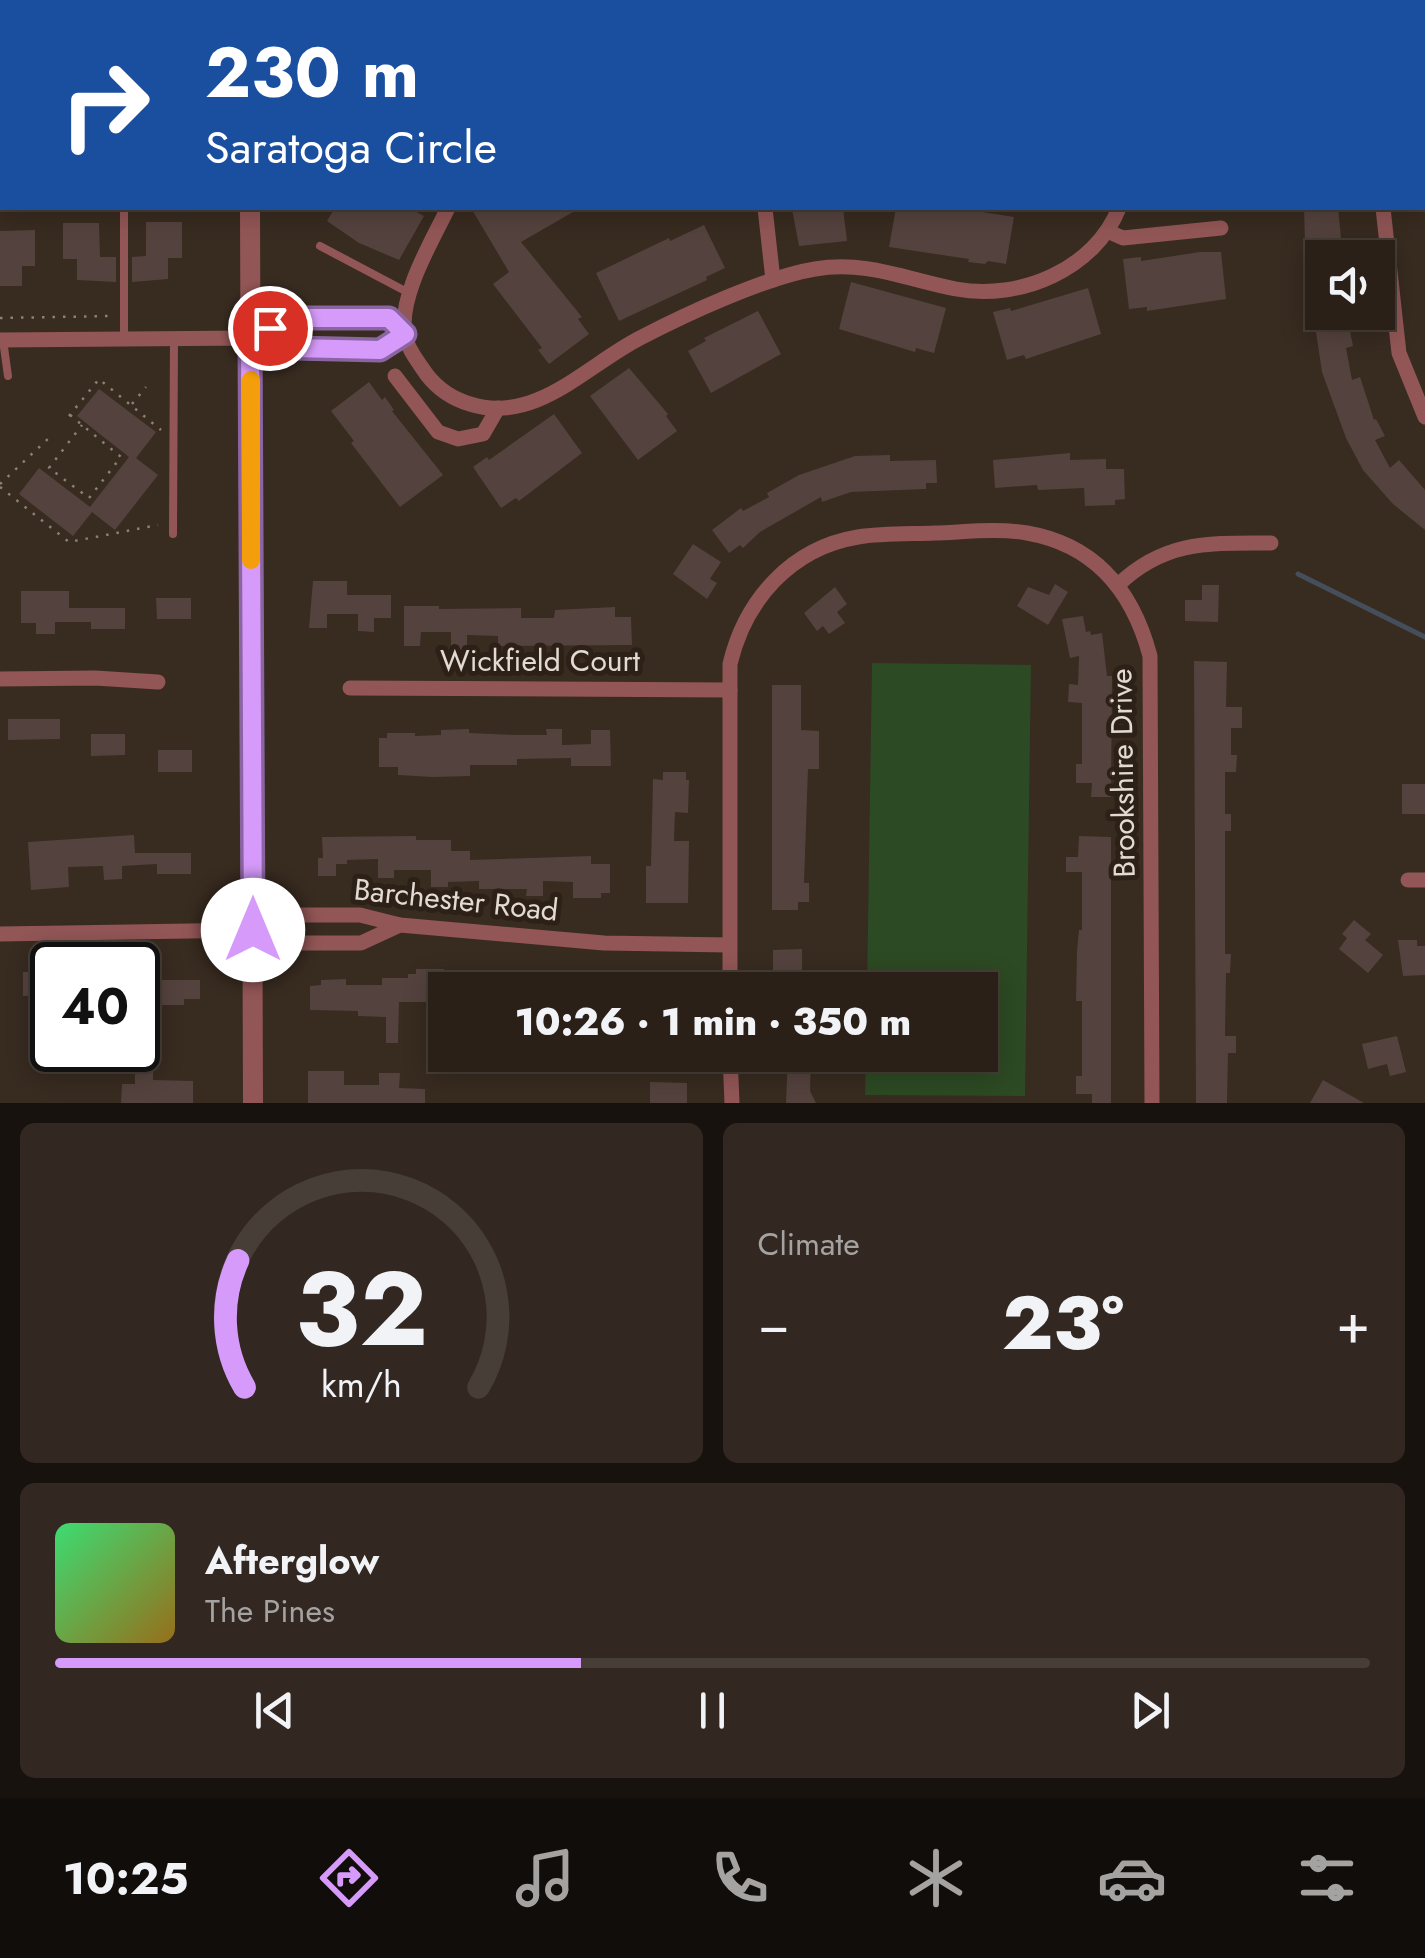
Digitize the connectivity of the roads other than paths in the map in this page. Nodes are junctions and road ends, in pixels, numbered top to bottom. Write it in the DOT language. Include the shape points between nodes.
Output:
graph roads {
  1 [pos="124,210"];
  2 [pos="250,210"];
  3 [pos="447,210"];
  4 [pos="765,210"];
  5 [pos="1118,210"];
  6 [pos="1383,210"];
  7 [pos="1220,228"];
  8 [pos="1108,231"];
  9 [pos="320,246"];
  10 [pos="773,280"];
  11 [pos="410,294"];
  12 [pos="405,334"];
  13 [pos="250,338"];
  14 [pos="124,339"];
  15 [pos="174,339"];
  16 [pos="2,340"];
  17 [pos="8,376"];
  18 [pos="394,376"];
  19 [pos="498,408"];
  20 [pos="1425,417"];
  21 [pos="173,534"];
  22 [pos="1272,543"];
  23 [pos="1118,585"];
  24 [pos="0,679"];
  25 [pos="158,682"];
  26 [pos="350,688"];
  27 [pos="730,690"];
  28 [pos="1408,880"];
  29 [pos="1425,880"];
  30 [pos="400,924"];
  31 [pos="253,930"];
  32 [pos="0,934"];
  33 [pos="729,945"];
  34 [pos="730,972"];
  35 [pos="731,1072"];
  36 [pos="253,1103"];
  37 [pos="732,1103"];
  38 [pos="1152,1103"];
  1 -- 14 [label="lane"];
  2 -- 13 [label="street"];
  3 -- 11 [label="street"];
  4 -- 10 [label="street"];
  5 -- 8 [label="street"];
  6 -- 20 [label="street" via="1399,353"];
  7 -- 8 [label="street" via="1123,238"];
  8 -- 10 [label="street" via="1068,269 1008,289 958,290 850,266"];
  9 -- 11 [label="lane"];
  10 -- 19 [label="street" via="641,337 546,397"];
  11 -- 12 [label="street"];
  12 -- 13 [label="street" via="380,350 294,348"];
  12 -- 13 [label="street" via="389,318 288,318"];
  12 -- 19 [label="street" via="442,390 478,407"];
  13 -- 15 [label="street"];
  13 -- 31 [label="street"];
  14 -- 15 [label="street"];
  14 -- 16 [label="street"];
  15 -- 21 [label="lane"];
  16 -- 17 [label="lane"];
  18 -- 19 [label="street" via="438,432 458,439 483,434"];
  22 -- 23 [label="street" via="1180,547"];
  23 -- 27 [label="street, Brookshire Drive" via="1079,552 1027,533 842,540 796,562 758,598 736,642"];
  23 -- 38 [label="street, Brookshire Drive" via="1142,628 1152,682"];
  24 -- 25 [label="street"];
  26 -- 27 [label="street, Wickfield Court"];
  27 -- 33 [label="street, Brookshire Drive"];
  28 -- 29 [label="street"];
  30 -- 31 [label="street, Barchester Road" via="360,915 289,915"];
  30 -- 31 [label="street" via="361,943 283,944"];
  30 -- 33 [label="street, Barchester Road" via="644,946"];
  31 -- 32 [label="street, Barchester Road"];
  31 -- 36 [label="street"];
  33 -- 34 [label="street, Brookshire Drive"];
  35 -- 37 [label="street"];
}
